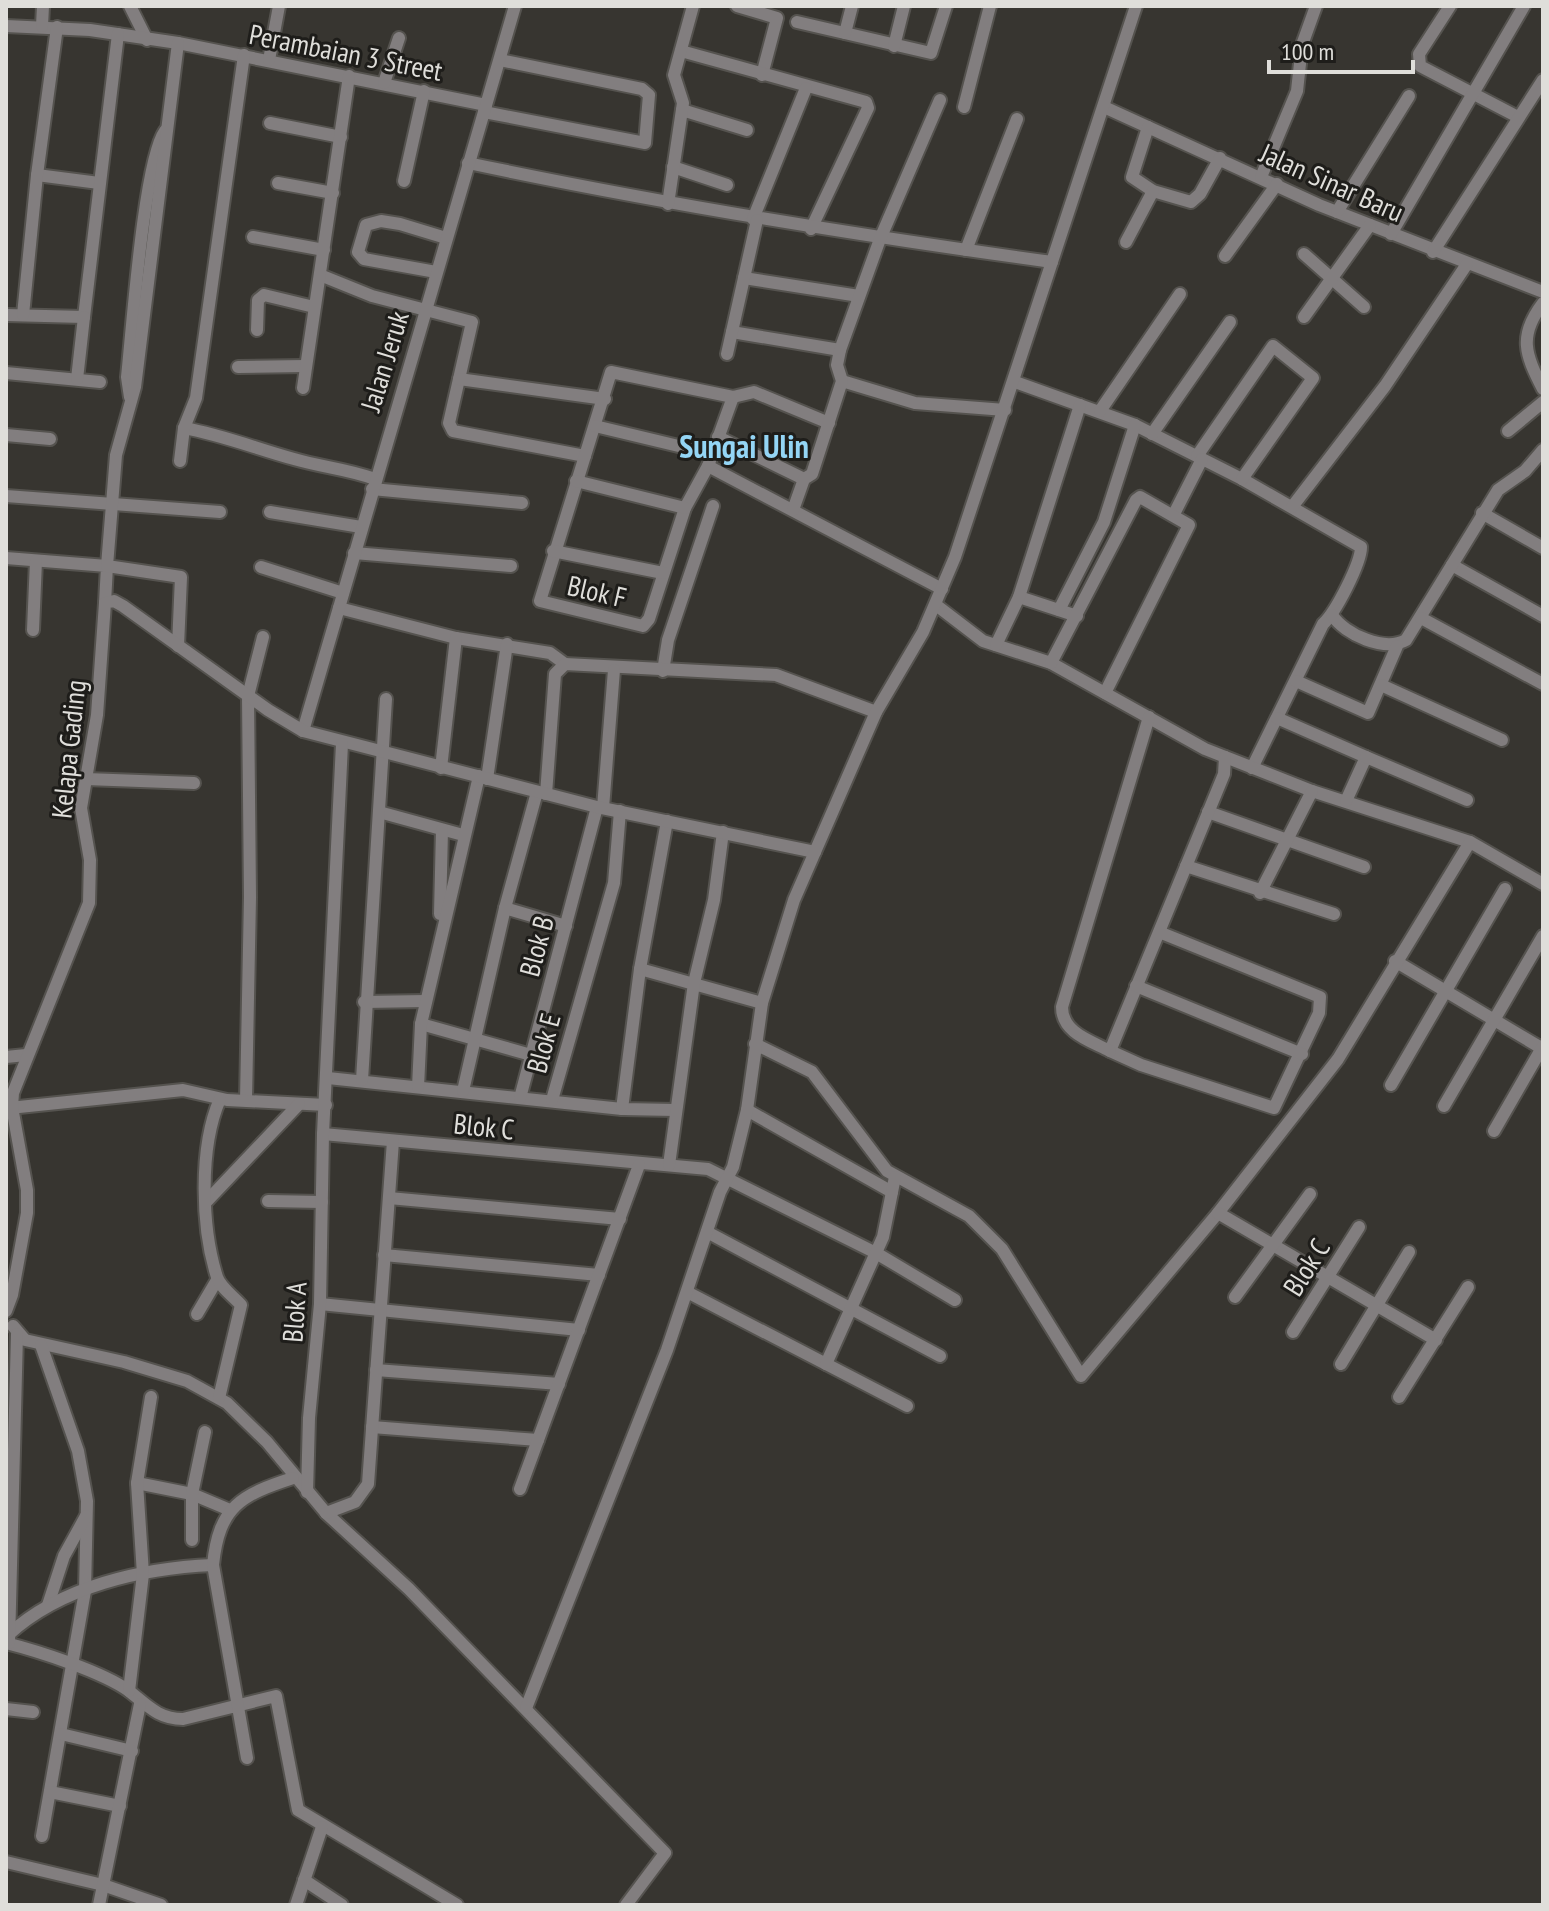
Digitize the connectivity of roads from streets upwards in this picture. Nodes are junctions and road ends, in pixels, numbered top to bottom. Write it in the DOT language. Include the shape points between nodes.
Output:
graph roads {
  1 [pos="43,6"];
  2 [pos="130,6"];
  3 [pos="279,6"];
  4 [pos="515,6"];
  5 [pos="693,6"];
  6 [pos="737,6"];
  7 [pos="852,6"];
  8 [pos="904,6"];
  9 [pos="946,6"];
  10 [pos="990,6"];
  11 [pos="1136,6"];
  12 [pos="1316,6"];
  13 [pos="1450,6"];
  14 [pos="1524,6"];
  15 [pos="797,22"];
  16 [pos="6,26"];
  17 [pos="42,26"];
  18 [pos="57,27"];
  19 [pos="845,33"];
  20 [pos="118,34"];
  21 [pos="399,38"];
  22 [pos="147,40"];
  23 [pos="178,43"];
  24 [pos="894,46"];
  25 [pos="681,51"];
  26 [pos="244,55"];
  27 [pos="269,60"];
  28 [pos="500,60"];
  29 [pos="762,75"];
  30 [pos="349,76"];
  31 [pos="1543,80"];
  32 [pos="384,83"];
  33 [pos="806,88"];
  34 [pos="424,91"];
  35 [pos="1474,91"];
  36 [pos="1409,96"];
  37 [pos="940,100"];
  38 [pos="964,107"];
  39 [pos="1104,107"];
  40 [pos="485,109"];
  41 [pos="682,110"];
  42 [pos="1518,117"];
  43 [pos="1017,119"];
  44 [pos="270,123"];
  45 [pos="1148,127"];
  46 [pos="747,130"];
  47 [pos="341,137"];
  48 [pos="1220,158"];
  49 [pos="468,163"];
  50 [pos="673,167"];
  51 [pos="37,175"];
  52 [pos="1261,177"];
  53 [pos="404,181"];
  54 [pos="99,183"];
  55 [pos="278,183"];
  56 [pos="1277,184"];
  57 [pos="727,185"];
  58 [pos="1153,191"];
  59 [pos="333,193"];
  60 [pos="668,204"];
  61 [pos="1337,212"];
  62 [pos="755,219"];
  63 [pos="1370,225"];
  64 [pos="811,229"];
  65 [pos="1391,234"];
  66 [pos="253,237"];
  67 [pos="446,238"];
  68 [pos="880,239"];
  69 [pos="1126,242"];
  70 [pos="324,250"];
  71 [pos="966,250"];
  72 [pos="1433,252"];
  73 [pos="1304,254"];
  74 [pos="1225,256"];
  75 [pos="1052,262"];
  76 [pos="1467,264"];
  77 [pos="436,272"];
  78 [pos="320,275"];
  79 [pos="744,278"];
  80 [pos="1331,280"];
  81 [pos="1543,292"];
  82 [pos="1180,294"];
  83 [pos="859,296"];
  84 [pos="1543,303"];
  85 [pos="314,307"];
  86 [pos="1364,307"];
  87 [pos="425,309"];
  88 [pos="6,315"];
  89 [pos="23,315"];
  90 [pos="84,317"];
  91 [pos="1304,317"];
  92 [pos="1230,322"];
  93 [pos="257,330"];
  94 [pos="732,332"];
  95 [pos="840,350"];
  96 [pos="727,354"];
  97 [pos="305,366"];
  98 [pos="238,367"];
  99 [pos="6,373"];
  100 [pos="77,379"];
  101 [pos="459,379"];
  102 [pos="842,381"];
  103 [pos="100,382"];
  104 [pos="1015,382"];
  105 [pos="303,388"];
  106 [pos="1543,389"];
  107 [pos="733,397"];
  108 [pos="605,399"];
  109 [pos="1543,402"];
  110 [pos="1080,405"];
  111 [pos="1005,410"];
  112 [pos="1100,411"];
  113 [pos="829,423"];
  114 [pos="1135,425"];
  115 [pos="595,426"];
  116 [pos="184,428"];
  117 [pos="1508,431"];
  118 [pos="1152,434"];
  119 [pos="6,435"];
  120 [pos="718,437"];
  121 [pos="50,439"];
  122 [pos="1543,450"];
  123 [pos="585,456"];
  124 [pos="1200,458"];
  125 [pos="710,460"];
  126 [pos="180,461"];
  127 [pos="804,479"];
  128 [pos="1242,479"];
  129 [pos="576,481"];
  130 [pos="373,484"];
  131 [pos="6,496"];
  132 [pos="522,503"];
  133 [pos="112,506"];
  134 [pos="713,506"];
  135 [pos="1292,507"];
  136 [pos="685,508"];
  137 [pos="793,510"];
  138 [pos="220,512"];
  139 [pos="270,512"];
  140 [pos="1482,513"];
  141 [pos="1174,514"];
  142 [pos="361,527"];
  143 [pos="1543,548"];
  144 [pos="553,551"];
  145 [pos="354,553"];
  146 [pos="6,558"];
  147 [pos="36,561"];
  148 [pos="1452,565"];
  149 [pos="107,566"];
  150 [pos="511,566"];
  151 [pos="261,567"];
  152 [pos="663,573"];
  153 [pos="942,589"];
  154 [pos="343,593"];
  155 [pos="1019,597"];
  156 [pos="105,603"];
  157 [pos="936,605"];
  158 [pos="339,608"];
  159 [pos="1059,610"];
  160 [pos="1332,615"];
  161 [pos="1077,616"];
  162 [pos="1543,616"];
  163 [pos="1421,618"];
  164 [pos="33,630"];
  165 [pos="263,637"];
  166 [pos="456,638"];
  167 [pos="507,644"];
  168 [pos="996,645"];
  169 [pos="178,646"];
  170 [pos="1397,646"];
  171 [pos="1051,663"];
  172 [pos="565,664"];
  173 [pos="614,670"];
  174 [pos="663,671"];
  175 [pos="1296,681"];
  176 [pos="1543,684"];
  177 [pos="1381,685"];
  178 [pos="1105,693"];
  179 [pos="248,696"];
  180 [pos="386,699"];
  181 [pos="876,712"];
  182 [pos="1149,717"];
  183 [pos="1277,718"];
  184 [pos="303,731"];
  185 [pos="1502,740"];
  186 [pos="342,744"];
  187 [pos="383,754"];
  188 [pos="1225,757"];
  189 [pos="1366,757"];
  190 [pos="441,768"];
  191 [pos="1252,768"];
  192 [pos="483,778"];
  193 [pos="86,779"];
  194 [pos="194,783"];
  195 [pos="1312,791"];
  196 [pos="542,793"];
  197 [pos="1467,800"];
  198 [pos="1346,801"];
  199 [pos="600,807"];
  200 [pos="620,811"];
  201 [pos="379,812"];
  202 [pos="1208,812"];
  203 [pos="667,821"];
  204 [pos="442,830"];
  205 [pos="723,832"];
  206 [pos="463,835"];
  207 [pos="1288,841"];
  208 [pos="1470,842"];
  209 [pos="815,852"];
  210 [pos="1186,866"];
  211 [pos="1364,867"];
  212 [pos="1543,884"];
  213 [pos="1505,889"];
  214 [pos="1260,893"];
  215 [pos="505,908"];
  216 [pos="1334,914"];
  217 [pos="566,926"];
  218 [pos="1159,932"];
  219 [pos="1543,936"];
  220 [pos="439,945"];
  221 [pos="1395,961"];
  222 [pos="640,969"];
  223 [pos="694,983"];
  224 [pos="1136,986"];
  225 [pos="1445,990"];
  226 [pos="426,1001"];
  227 [pos="364,1002"];
  228 [pos="762,1003"];
  229 [pos="1493,1019"];
  230 [pos="421,1024"];
  231 [pos="477,1039"];
  232 [pos="755,1044"];
  233 [pos="1542,1048"];
  234 [pos="1110,1051"];
  235 [pos="1302,1054"];
  236 [pos="26,1055"];
  237 [pos="531,1055"];
  238 [pos="6,1057"];
  239 [pos="328,1078"];
  240 [pos="362,1080"];
  241 [pos="1391,1085"];
  242 [pos="418,1087"];
  243 [pos="463,1091"];
  244 [pos="520,1098"];
  245 [pos="220,1099"];
  246 [pos="246,1100"];
  247 [pos="552,1100"];
  248 [pos="299,1104"];
  249 [pos="326,1105"];
  250 [pos="1444,1106"];
  251 [pos="19,1107"];
  252 [pos="622,1109"];
  253 [pos="675,1110"];
  254 [pos="747,1110"];
  255 [pos="1494,1131"];
  256 [pos="323,1134"];
  257 [pos="393,1141"];
  258 [pos="639,1165"];
  259 [pos="669,1165"];
  260 [pos="727,1177"];
  261 [pos="895,1177"];
  262 [pos="892,1192"];
  263 [pos="1310,1194"];
  264 [pos="389,1198"];
  265 [pos="268,1201"];
  266 [pos="206,1202"];
  267 [pos="322,1202"];
  268 [pos="1218,1213"];
  269 [pos="620,1219"];
  270 [pos="1359,1227"];
  271 [pos="707,1232"];
  272 [pos="1273,1245"];
  273 [pos="1409,1252"];
  274 [pos="876,1253"];
  275 [pos="384,1255"];
  276 [pos="599,1275"];
  277 [pos="1327,1276"];
  278 [pos="217,1280"];
  279 [pos="1468,1287"];
  280 [pos="687,1292"];
  281 [pos="1235,1297"];
  282 [pos="955,1300"];
  283 [pos="320,1304"];
  284 [pos="1376,1305"];
  285 [pos="853,1309"];
  286 [pos="6,1311"];
  287 [pos="380,1312"];
  288 [pos="197,1314"];
  289 [pos="579,1330"];
  290 [pos="1293,1332"];
  291 [pos="1436,1340"];
  292 [pos="41,1345"];
  293 [pos="940,1356"];
  294 [pos="826,1364"];
  295 [pos="1341,1364"];
  296 [pos="376,1370"];
  297 [pos="559,1384"];
  298 [pos="151,1397"];
  299 [pos="1399,1397"];
  300 [pos="219,1398"];
  301 [pos="907,1406"];
  302 [pos="372,1427"];
  303 [pos="205,1432"];
  304 [pos="538,1440"];
  305 [pos="293,1478"];
  306 [pos="137,1483"];
  307 [pos="520,1489"];
  308 [pos="307,1492"];
  309 [pos="192,1494"];
  310 [pos="230,1510"];
  311 [pos="326,1513"];
  312 [pos="86,1515"];
  313 [pos="192,1540"];
  314 [pos="213,1565"];
  315 [pos="143,1574"];
  316 [pos="85,1591"];
  317 [pos="48,1605"];
  318 [pos="8,1640"];
  319 [pos="75,1666"];
  320 [pos="129,1691"];
  321 [pos="140,1704"];
  322 [pos="237,1705"];
  323 [pos="526,1708"];
  324 [pos="6,1710"];
  325 [pos="33,1712"];
  326 [pos="61,1734"];
  327 [pos="132,1751"];
  328 [pos="247,1758"];
  329 [pos="50,1792"];
  330 [pos="120,1806"];
  331 [pos="322,1827"];
  332 [pos="42,1836"];
  333 [pos="6,1862"];
  334 [pos="304,1880"];
  335 [pos="103,1885"];
  336 [pos="99,1905"];
  337 [pos="161,1905"];
  338 [pos="296,1905"];
  339 [pos="342,1905"];
  340 [pos="457,1905"];
  341 [pos="626,1905"];
  1 -- 17 [label="street"];
  2 -- 22 [label="street"];
  3 -- 27 [label="street"];
  4 -- 28 [label="street, Jalan Jeruk"];
  5 -- 25 [label="street"];
  6 -- 29 [label="street" via="777,18"];
  7 -- 19 [label="street"];
  8 -- 24 [label="street"];
  9 -- 24 [label="street" via="931,53"];
  10 -- 38 [label="street"];
  11 -- 39 [label="street"];
  12 -- 52 [label="street" via="1302,45 1297,91"];
  13 -- 35 [label="street" via="1417,60"];
  14 -- 35 [label="street"];
  15 -- 19 [label="street"];
  16 -- 17 [label="street, Perambaian 3 Street"];
  17 -- 18 [label="street, Perambaian 3 Street"];
  18 -- 20 [label="street, Perambaian 3 Street"];
  18 -- 51 [label="street"];
  19 -- 24 [label="street"];
  20 -- 22 [label="street, Perambaian 3 Street"];
  20 -- 54 [label="street"];
  21 -- 32 [label="street"];
  22 -- 23 [label="street, Perambaian 3 Street"];
  23 -- 26 [label="street, Perambaian 3 Street"];
  23 -- 133 [label="street, Kelapa Gading" via="146,251 137,378 116,455"];
  25 -- 29 [label="street"];
  25 -- 41 [label="street" via="674,75"];
  26 -- 27 [label="street, Perambaian 3 Street"];
  26 -- 116 [label="street" via="196,398"];
  27 -- 30 [label="street, Perambaian 3 Street"];
  28 -- 40 [label="street, Jalan Jeruk"];
  28 -- 40 [label="street, Perambaian 3 Street" via="642,89 649,95 645,143"];
  29 -- 33 [label="street"];
  30 -- 32 [label="street, Perambaian 3 Street"];
  30 -- 47 [label="street"];
  31 -- 42 [label="street"];
  32 -- 34 [label="street, Perambaian 3 Street"];
  33 -- 62 [label="street"];
  33 -- 64 [label="street" via="863,99 868,108"];
  34 -- 40 [label="street, Perambaian 3 Street"];
  34 -- 53 [label="street"];
  35 -- 42 [label="street"];
  35 -- 65 [label="street"];
  36 -- 61 [label="street"];
  37 -- 68 [label="street"];
  39 -- 45 [label="street, Jalan Sinar Baru"];
  39 -- 75 [label="street"];
  40 -- 49 [label="street, Jalan Jeruk"];
  41 -- 46 [label="street"];
  41 -- 50 [label="street"];
  42 -- 72 [label="street"];
  43 -- 71 [label="street"];
  44 -- 47 [label="street"];
  45 -- 48 [label="street, Jalan Sinar Baru"];
  45 -- 58 [label="street" via="1132,177"];
  47 -- 59 [label="street"];
  48 -- 52 [label="street, Jalan Sinar Baru"];
  48 -- 58 [label="street" via="1191,202"];
  49 -- 60 [label="street"];
  49 -- 67 [label="street, Jalan Jeruk"];
  50 -- 57 [label="street"];
  50 -- 60 [label="street"];
  51 -- 54 [label="street"];
  51 -- 89 [label="street"];
  52 -- 56 [label="street, Jalan Sinar Baru"];
  54 -- 90 [label="street"];
  55 -- 59 [label="street"];
  56 -- 61 [label="street, Jalan Sinar Baru"];
  56 -- 74 [label="street"];
  58 -- 69 [label="street"];
  59 -- 70 [label="street"];
  60 -- 62 [label="street"];
  61 -- 63 [label="street, Jalan Sinar Baru"];
  62 -- 64 [label="street"];
  62 -- 79 [label="street"];
  63 -- 65 [label="street, Jalan Sinar Baru"];
  63 -- 80 [label="street"];
  64 -- 68 [label="street"];
  65 -- 72 [label="street, Jalan Sinar Baru"];
  66 -- 70 [label="street"];
  67 -- 77 [label="street, Jalan Jeruk"];
  67 -- 77 [label="street" via="381,221 366,225 361,239 358,252 364,259"];
  68 -- 71 [label="street"];
  68 -- 83 [label="street"];
  70 -- 78 [label="street"];
  71 -- 75 [label="street"];
  72 -- 76 [label="street, Jalan Sinar Baru"];
  73 -- 80 [label="street"];
  75 -- 104 [label="street"];
  76 -- 81 [label="street, Jalan Sinar Baru"];
  76 -- 135 [label="street" via="1385,386"];
  77 -- 87 [label="street, Jalan Jeruk"];
  78 -- 85 [label="street"];
  78 -- 87 [label="street" via="359,292"];
  79 -- 83 [label="street"];
  79 -- 94 [label="street"];
  80 -- 86 [label="street"];
  80 -- 91 [label="street"];
  82 -- 112 [label="street"];
  83 -- 95 [label="street"];
  84 -- 106 [label="street" via="1526,330 1526,348"];
  85 -- 93 [label="street" via="264,295 258,300"];
  85 -- 97 [label="street"];
  87 -- 101 [label="street" via="472,322"];
  87 -- 130 [label="street, Jalan Jeruk"];
  88 -- 89 [label="street"];
  89 -- 90 [label="street"];
  90 -- 100 [label="street"];
  92 -- 118 [label="street"];
  94 -- 95 [label="street"];
  94 -- 96 [label="street"];
  95 -- 102 [label="street"];
  97 -- 98 [label="street"];
  97 -- 105 [label="street"];
  99 -- 100 [label="street"];
  100 -- 103 [label="street"];
  101 -- 108 [label="street"];
  101 -- 123 [label="street" via="449,423 453,431"];
  102 -- 111 [label="street" via="915,403"];
  102 -- 113 [label="street"];
  104 -- 110 [label="street"];
  104 -- 111 [label="street"];
  107 -- 108 [label="street" via="611,372"];
  107 -- 113 [label="street" via="754,392"];
  107 -- 120 [label="street"];
  108 -- 115 [label="street"];
  109 -- 117 [label="street"];
  110 -- 112 [label="street"];
  110 -- 155 [label="street"];
  111 -- 153 [label="street"];
  112 -- 114 [label="street"];
  113 -- 127 [label="street" via="812,474"];
  114 -- 118 [label="street"];
  114 -- 159 [label="street" via="1104,522"];
  115 -- 123 [label="street"];
  115 -- 125 [label="street"];
  116 -- 126 [label="street"];
  116 -- 130 [label="street" via="336,466"];
  118 -- 124 [label="street"];
  119 -- 121 [label="street"];
  120 -- 125 [label="street"];
  120 -- 127 [label="street"];
  122 -- 140 [label="street" via="1498,490"];
  123 -- 129 [label="street"];
  124 -- 128 [label="street"];
  124 -- 128 [label="street" via="1273,346 1313,378"];
  124 -- 141 [label="street"];
  125 -- 136 [label="street"];
  125 -- 137 [label="street"];
  127 -- 137 [label="street"];
  128 -- 135 [label="street"];
  129 -- 136 [label="street"];
  129 -- 144 [label="street"];
  130 -- 132 [label="street"];
  130 -- 142 [label="street, Jalan Jeruk"];
  131 -- 133 [label="street"];
  133 -- 138 [label="street"];
  133 -- 149 [label="street, Kelapa Gading"];
  134 -- 174 [label="street" via="668,640"];
  135 -- 160 [label="street" via="1362,550"];
  136 -- 152 [label="street"];
  137 -- 153 [label="street"];
  139 -- 142 [label="street"];
  140 -- 143 [label="street"];
  140 -- 148 [label="street"];
  141 -- 161 [label="street" via="1138,498"];
  141 -- 178 [label="street" via="1189,525"];
  142 -- 145 [label="street, Jalan Jeruk"];
  144 -- 152 [label="street"];
  144 -- 152 [label="street, Blok F" via="540,594 544,603 643,626"];
  145 -- 150 [label="street"];
  145 -- 154 [label="street, Jalan Jeruk"];
  146 -- 147 [label="street"];
  147 -- 149 [label="street"];
  147 -- 164 [label="street"];
  148 -- 162 [label="street"];
  148 -- 163 [label="street"];
  149 -- 156 [label="street, Kelapa Gading"];
  149 -- 169 [label="street" via="181,577"];
  151 -- 154 [label="street"];
  153 -- 157 [label="street"];
  154 -- 158 [label="street, Jalan Jeruk"];
  155 -- 159 [label="street"];
  155 -- 168 [label="street"];
  156 -- 169 [label="street" via="123,606"];
  156 -- 193 [label="street, Kelapa Gading" via="97,715"];
  157 -- 168 [label="street"];
  157 -- 181 [label="street"];
  158 -- 166 [label="street"];
  158 -- 184 [label="street, Jalan Jeruk"];
  159 -- 161 [label="street"];
  160 -- 170 [label="street" via="1339,625"];
  160 -- 175 [label="street"];
  161 -- 171 [label="street"];
  163 -- 170 [label="street"];
  163 -- 176 [label="street"];
  165 -- 179 [label="street"];
  166 -- 167 [label="street"];
  166 -- 190 [label="street"];
  167 -- 172 [label="street" via="550,653"];
  167 -- 192 [label="street"];
  168 -- 171 [label="street"];
  169 -- 179 [label="street"];
  170 -- 177 [label="street"];
  171 -- 178 [label="street"];
  172 -- 173 [label="street"];
  172 -- 196 [label="street" via="555,674"];
  173 -- 174 [label="street"];
  173 -- 199 [label="street, Blok B"];
  174 -- 181 [label="street" via="776,675"];
  175 -- 177 [label="street" via="1368,713"];
  175 -- 183 [label="street"];
  177 -- 185 [label="street"];
  178 -- 182 [label="street"];
  179 -- 184 [label="street"];
  179 -- 246 [label="street"];
  180 -- 187 [label="street"];
  181 -- 209 [label="street"];
  182 -- 188 [label="street"];
  182 -- 234 [label="street" via="1062,1007 1069,1027"];
  183 -- 189 [label="street"];
  183 -- 191 [label="street"];
  184 -- 186 [label="street"];
  186 -- 187 [label="street"];
  186 -- 239 [label="street, Blok A"];
  187 -- 190 [label="street"];
  187 -- 201 [label="street"];
  188 -- 191 [label="street"];
  188 -- 202 [label="street" via="1224,774"];
  189 -- 197 [label="street"];
  189 -- 198 [label="street"];
  190 -- 192 [label="street"];
  191 -- 195 [label="street"];
  192 -- 196 [label="street"];
  192 -- 206 [label="street"];
  193 -- 194 [label="street"];
  193 -- 236 [label="street, Kelapa Gading" via="81,808 90,860 89,903"];
  195 -- 198 [label="street"];
  195 -- 207 [label="street"];
  196 -- 199 [label="street"];
  196 -- 215 [label="street"];
  198 -- 208 [label="street"];
  199 -- 200 [label="street"];
  199 -- 217 [label="street, Blok B"];
  200 -- 203 [label="street"];
  200 -- 247 [label="street, Blok E" via="614,883"];
  201 -- 204 [label="street"];
  201 -- 227 [label="street"];
  202 -- 207 [label="street"];
  202 -- 210 [label="street"];
  203 -- 205 [label="street"];
  203 -- 222 [label="street"];
  204 -- 206 [label="street"];
  204 -- 220 [label="street"];
  205 -- 209 [label="street"];
  205 -- 223 [label="street"];
  206 -- 220 [label="street"];
  207 -- 211 [label="street"];
  207 -- 214 [label="street"];
  208 -- 212 [label="street"];
  208 -- 221 [label="street"];
  209 -- 228 [label="street"];
  210 -- 214 [label="street"];
  210 -- 218 [label="street"];
  213 -- 225 [label="street"];
  214 -- 216 [label="street"];
  215 -- 217 [label="street"];
  215 -- 231 [label="street"];
  217 -- 237 [label="street, Blok B"];
  218 -- 224 [label="street"];
  218 -- 235 [label="street" via="1320,997"];
  219 -- 229 [label="street"];
  220 -- 226 [label="street"];
  221 -- 225 [label="street"];
  221 -- 268 [label="street" via="1338,1059"];
  222 -- 223 [label="street"];
  222 -- 252 [label="street"];
  223 -- 228 [label="street"];
  223 -- 253 [label="street"];
  224 -- 234 [label="street"];
  224 -- 235 [label="street"];
  225 -- 229 [label="street"];
  225 -- 241 [label="street"];
  226 -- 227 [label="street"];
  226 -- 230 [label="street"];
  227 -- 240 [label="street"];
  228 -- 232 [label="street"];
  229 -- 233 [label="street"];
  229 -- 250 [label="street"];
  230 -- 231 [label="street"];
  230 -- 242 [label="street"];
  231 -- 237 [label="street"];
  231 -- 243 [label="street"];
  232 -- 254 [label="street"];
  232 -- 261 [label="street" via="821,1080 866,1147"];
  233 -- 255 [label="street"];
  234 -- 235 [label="street" via="1269,1109 1277,1105"];
  236 -- 238 [label="street"];
  236 -- 286 [label="street, Kelapa Gading" via="12,1107 27,1213"];
  237 -- 244 [label="street, Blok B"];
  239 -- 240 [label="street"];
  239 -- 249 [label="street, Blok A"];
  240 -- 242 [label="street"];
  242 -- 243 [label="street"];
  243 -- 244 [label="street"];
  244 -- 247 [label="street"];
  245 -- 246 [label="street"];
  245 -- 251 [label="street" via="183,1090"];
  245 -- 266 [label="street" via="206,1143"];
  246 -- 248 [label="street"];
  247 -- 252 [label="street"];
  248 -- 249 [label="street"];
  248 -- 266 [label="street"];
  249 -- 256 [label="street, Blok A"];
  252 -- 253 [label="street"];
  253 -- 259 [label="street"];
  254 -- 260 [label="street"];
  254 -- 262 [label="street"];
  256 -- 257 [label="street, Blok C"];
  256 -- 267 [label="street, Blok A"];
  257 -- 258 [label="street, Blok C"];
  257 -- 264 [label="street"];
  258 -- 259 [label="street"];
  258 -- 269 [label="street"];
  259 -- 260 [label="street"];
  260 -- 271 [label="street"];
  260 -- 274 [label="street"];
  261 -- 262 [label="street"];
  261 -- 268 [label="street" via="969,1216 1002,1249 1081,1376"];
  262 -- 274 [label="street"];
  263 -- 272 [label="street"];
  264 -- 269 [label="street"];
  264 -- 275 [label="street"];
  265 -- 267 [label="street"];
  266 -- 278 [label="street"];
  267 -- 283 [label="street, Blok A"];
  268 -- 272 [label="street"];
  269 -- 276 [label="street"];
  270 -- 277 [label="street, Blok C"];
  271 -- 280 [label="street"];
  271 -- 285 [label="street"];
  272 -- 277 [label="street"];
  272 -- 281 [label="street"];
  273 -- 284 [label="street"];
  274 -- 282 [label="street"];
  274 -- 285 [label="street"];
  275 -- 276 [label="street"];
  275 -- 287 [label="street"];
  276 -- 289 [label="street"];
  277 -- 284 [label="street"];
  277 -- 290 [label="street, Blok C"];
  278 -- 288 [label="street"];
  278 -- 300 [label="street" via="241,1305"];
  279 -- 291 [label="street"];
  280 -- 294 [label="street"];
  280 -- 323 [label="street"];
  283 -- 287 [label="street"];
  283 -- 308 [label="street, Blok A"];
  284 -- 291 [label="street"];
  284 -- 295 [label="street"];
  285 -- 293 [label="street"];
  285 -- 294 [label="street"];
  287 -- 289 [label="street"];
  287 -- 296 [label="street"];
  289 -- 297 [label="street"];
  291 -- 299 [label="street"];
  292 -- 300 [label="street" via="124,1362 187,1381"];
  292 -- 312 [label="street" via="78,1451"];
  292 -- 318 [label="street" via="15,1330"];
  294 -- 301 [label="street"];
  296 -- 297 [label="street"];
  296 -- 302 [label="street"];
  297 -- 304 [label="street"];
  298 -- 306 [label="street"];
  300 -- 305 [label="street" via="267,1442"];
  302 -- 304 [label="street"];
  302 -- 311 [label="street" via="368,1484 355,1502"];
  303 -- 309 [label="street"];
  304 -- 307 [label="street"];
  305 -- 308 [label="street"];
  305 -- 310 [label="street" via="245,1495"];
  306 -- 309 [label="street"];
  306 -- 315 [label="street"];
  308 -- 311 [label="street"];
  309 -- 310 [label="street"];
  309 -- 313 [label="street"];
  310 -- 314 [label="street"];
  311 -- 323 [label="street"];
  312 -- 316 [label="street"];
  312 -- 317 [label="street" via="64,1556"];
  314 -- 315 [label="street"];
  314 -- 322 [label="street"];
  315 -- 316 [label="street"];
  315 -- 320 [label="street"];
  316 -- 317 [label="street"];
  316 -- 319 [label="street"];
  317 -- 318 [label="street"];
  318 -- 319 [label="street"];
  319 -- 320 [label="street"];
  319 -- 326 [label="street"];
  320 -- 321 [label="street"];
  321 -- 322 [label="street" via="175,1719"];
  321 -- 327 [label="street"];
  322 -- 328 [label="street"];
  322 -- 331 [label="street" via="276,1696 298,1810"];
  323 -- 341 [label="street" via="665,1853"];
  324 -- 325 [label="street"];
  326 -- 327 [label="street"];
  326 -- 329 [label="street"];
  327 -- 330 [label="street"];
  329 -- 330 [label="street"];
  329 -- 332 [label="street"];
  330 -- 335 [label="street"];
  331 -- 334 [label="street"];
  331 -- 340 [label="street"];
  333 -- 335 [label="street"];
  334 -- 338 [label="street"];
  334 -- 339 [label="street"];
  335 -- 336 [label="street"];
  335 -- 337 [label="street"];
}
